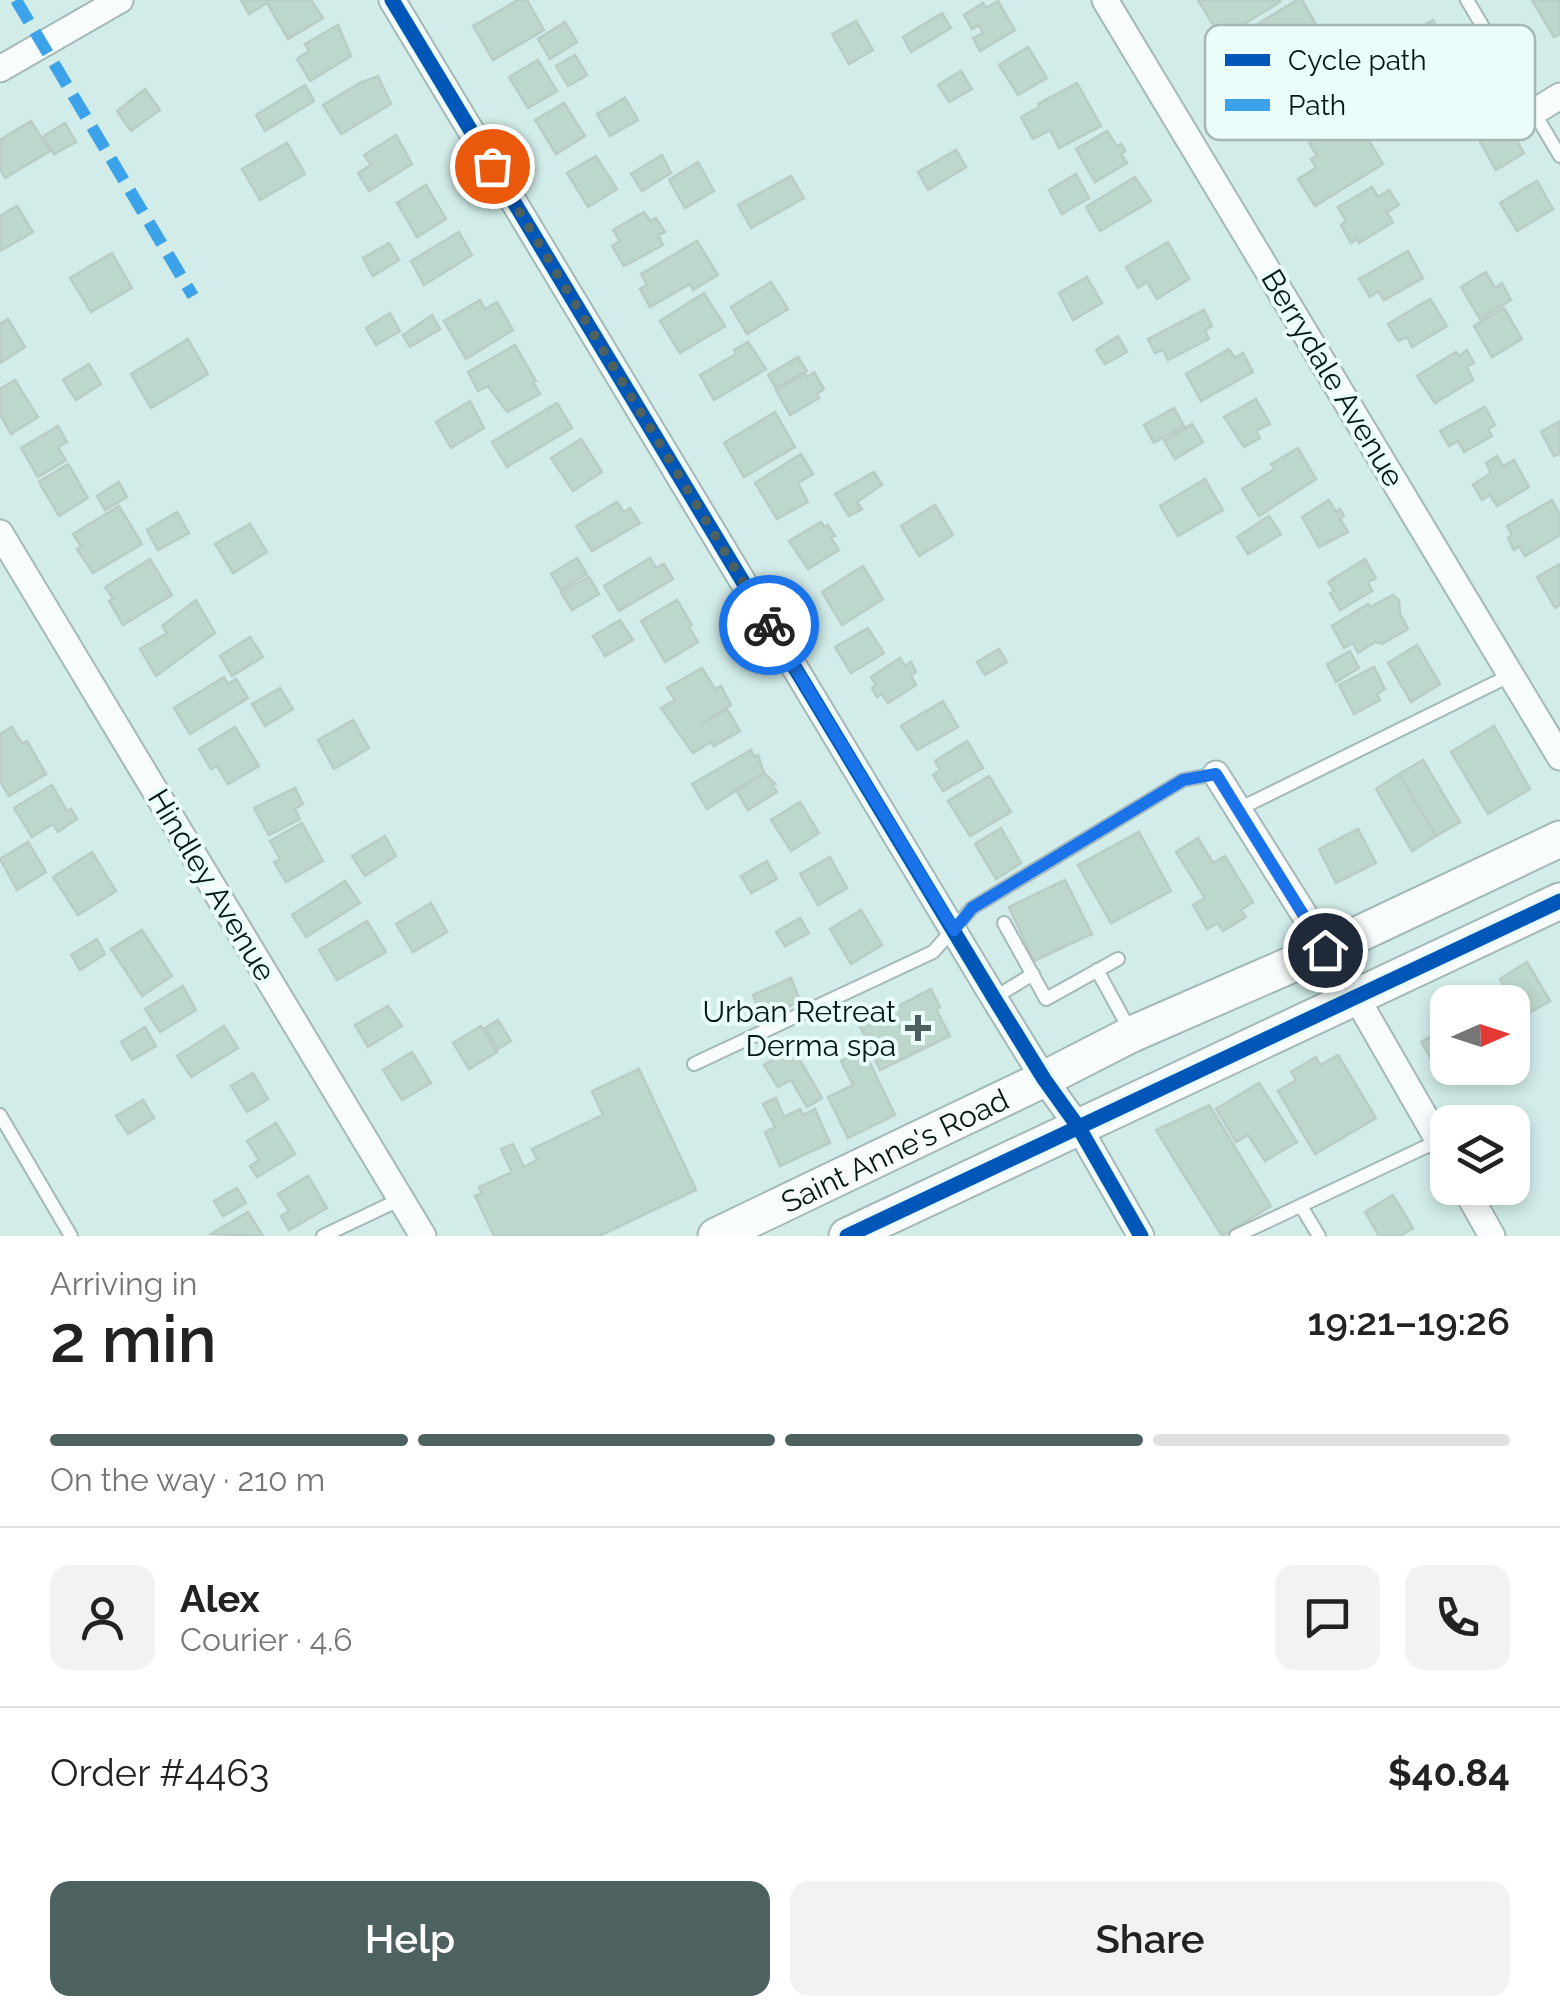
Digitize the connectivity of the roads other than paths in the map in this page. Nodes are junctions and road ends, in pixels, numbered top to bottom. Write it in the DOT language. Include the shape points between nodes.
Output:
graph roads {
  1 [pos="120,0"];
  2 [pos="392,0"];
  3 [pos="1105,0"];
  4 [pos="1466,0"];
  5 [pos="1481,25"];
  6 [pos="0,69"];
  7 [pos="1560,96"];
  8 [pos="1535,111"];
  9 [pos="1535,114"];
  10 [pos="1560,156"];
  11 [pos="0,533"];
  12 [pos="1511,675"];
  13 [pos="1560,757"];
  14 [pos="1216,774"];
  15 [pos="1237,810"];
  16 [pos="1560,838"];
  17 [pos="1560,901"];
  18 [pos="1004,923"];
  19 [pos="954,930"];
  20 [pos="1325,950"];
  21 [pos="1118,958"];
  22 [pos="1097,970"];
  23 [pos="1033,974"];
  24 [pos="1356,997"];
  25 [pos="994,998"];
  26 [pos="1132,1034"];
  27 [pos="694,1064"];
  28 [pos="1044,1080"];
  29 [pos="0,1115"];
  30 [pos="1430,1126"];
  31 [pos="1079,1128"];
  32 [pos="1430,1154"];
  33 [pos="401,1199"];
  34 [pos="1475,1205"];
  35 [pos="1300,1206"];
  36 [pos="71,1236"];
  37 [pos="323,1236"];
  38 [pos="423,1236"];
  39 [pos="716,1236"];
  40 [pos="848,1236"];
  41 [pos="1142,1236"];
  42 [pos="1236,1236"];
  43 [pos="1319,1236"];
  44 [pos="1492,1236"];
  1 -- 6 [label="street"];
  2 -- 19 [label="street"];
  3 -- 12 [label="street, Berrydale Avenue"];
  4 -- 5 [label="lane"];
  7 -- 8 [label="street"];
  9 -- 10 [label="lane"];
  11 -- 33 [label="street, Hindley Avenue"];
  12 -- 13 [label="street, Berrydale Avenue"];
  12 -- 15 [label="lane"];
  14 -- 15 [label="street"];
  14 -- 19 [label="lane" via="1183,780 972,908"];
  15 -- 20 [label="street"];
  16 -- 20 [label="main road, Saint Anne's Road"];
  17 -- 24 [label="main road, Saint Anne's Road"];
  18 -- 23 [label="lane"];
  19 -- 25 [label="street"];
  19 -- 27 [label="lane" via="930,954"];
  20 -- 24 [label="street"];
  20 -- 26 [label="main road, Saint Anne's Road"];
  21 -- 22 [label="lane"];
  22 -- 23 [label="lane" via="1046,998"];
  22 -- 26 [label="lane"];
  23 -- 25 [label="lane"];
  24 -- 30 [label="street"];
  24 -- 31 [label="main road, Saint Anne's Road"];
  25 -- 28 [label="street"];
  26 -- 28 [label="main road, Saint Anne's Road"];
  28 -- 31 [label="street"];
  28 -- 39 [label="main road, Saint Anne's Road"];
  29 -- 36 [label="lane"];
  31 -- 40 [label="main road, Saint Anne's Road"];
  31 -- 41 [label="street"];
  32 -- 35 [label="lane"];
  33 -- 37 [label="lane"];
  33 -- 38 [label="street, Hindley Avenue"];
  34 -- 44 [label="street"];
  35 -- 42 [label="lane"];
  35 -- 43 [label="lane"];
}
